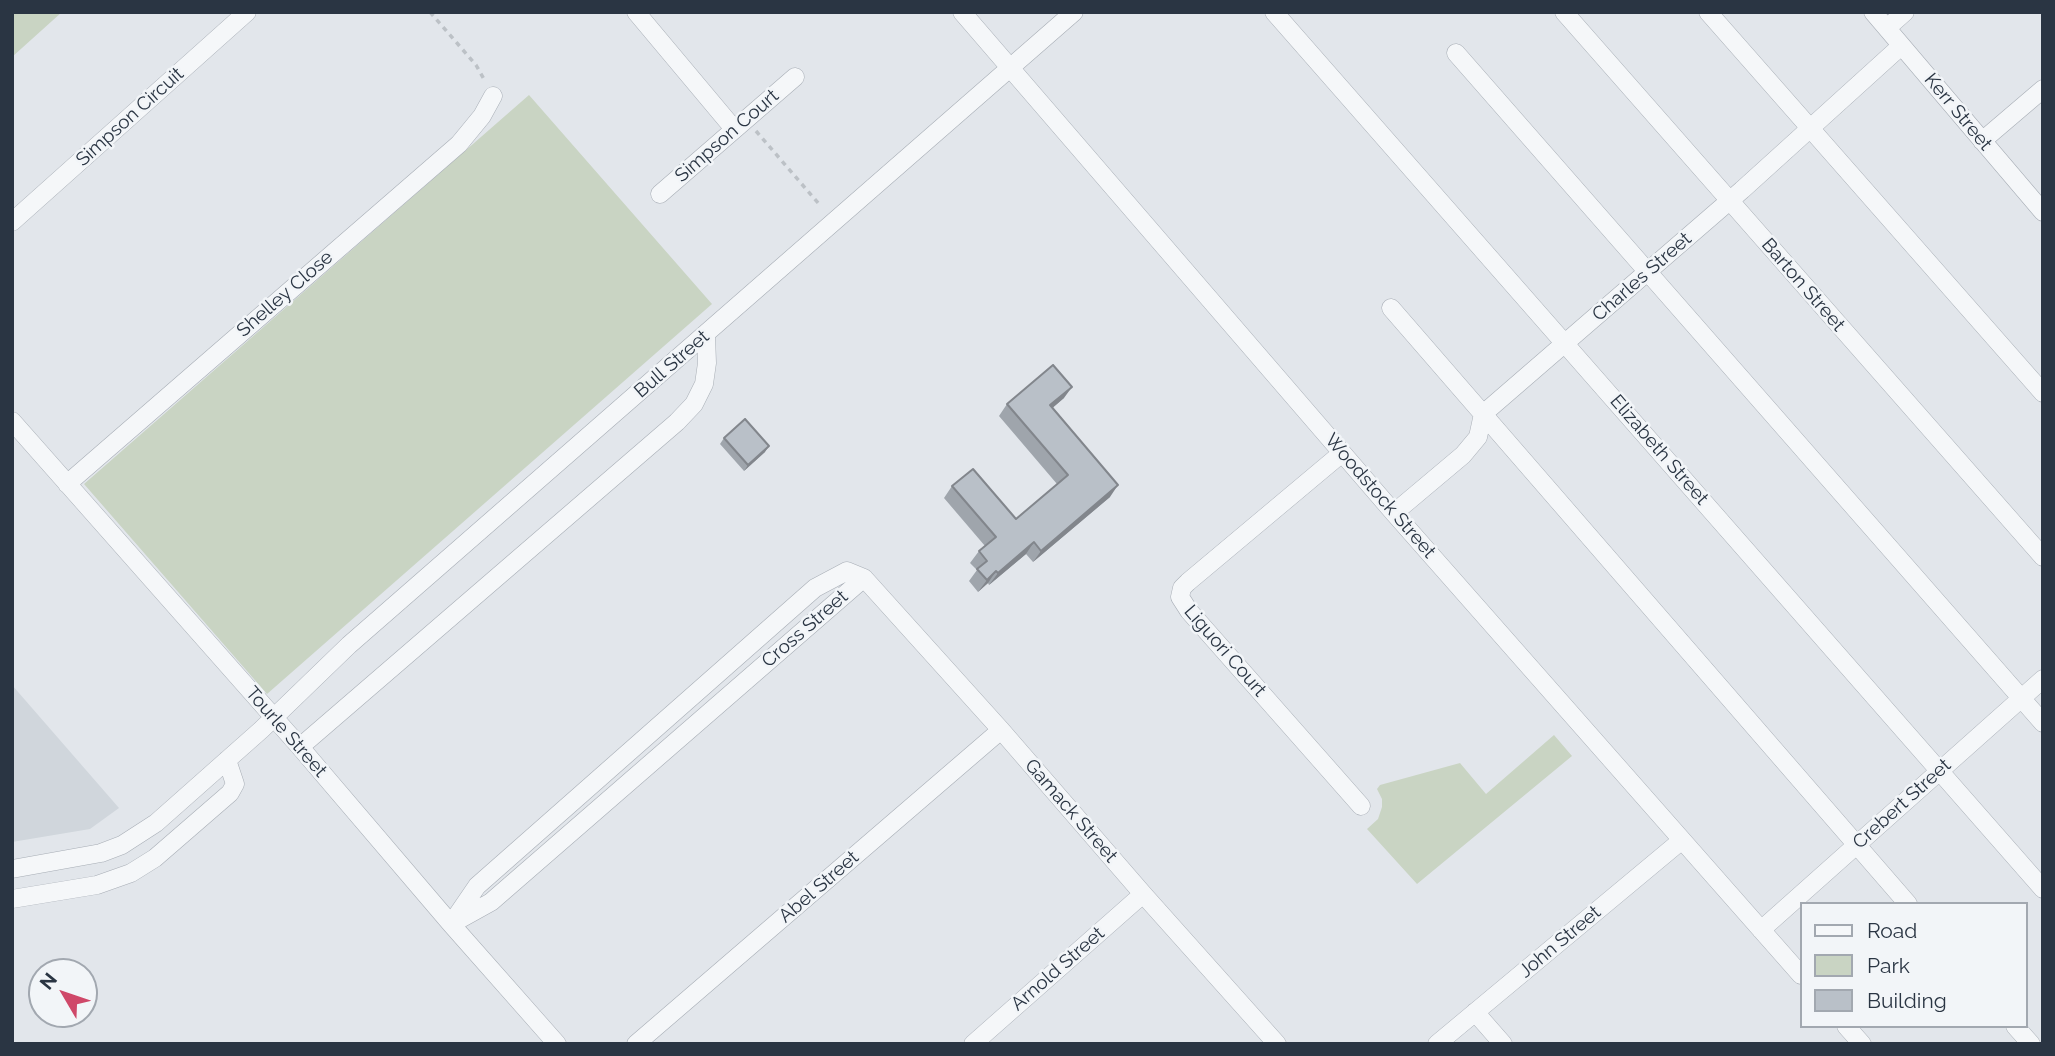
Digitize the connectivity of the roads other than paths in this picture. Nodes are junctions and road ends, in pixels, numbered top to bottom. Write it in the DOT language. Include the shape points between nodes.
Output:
graph roads {
  1 [pos="247,12"];
  2 [pos="636,12"];
  3 [pos="962,12"];
  4 [pos="1074,12"];
  5 [pos="1274,12"];
  6 [pos="1564,12"];
  7 [pos="1708,12"];
  8 [pos="1873,12"];
  9 [pos="1905,12"];
  10 [pos="1886,28"];
  11 [pos="1901,46"];
  12 [pos="1455,53"];
  13 [pos="1010,69"];
  14 [pos="795,77"];
  15 [pos="2043,89"];
  16 [pos="493,96"];
  17 [pos="1809,128"];
  18 [pos="734,129"];
  19 [pos="1982,141"];
  20 [pos="660,194"];
  21 [pos="1729,201"];
  22 [pos="2043,212"];
  23 [pos="12,222"];
  24 [pos="1648,271"];
  25 [pos="1391,308"];
  26 [pos="706,335"];
  27 [pos="1566,344"];
  28 [pos="2043,393"];
  29 [pos="1483,414"];
  30 [pos="12,421"];
  31 [pos="1342,453"];
  32 [pos="67,484"];
  33 [pos="1394,513"];
  34 [pos="2043,557"];
  35 [pos="864,578"];
  36 [pos="2043,679"];
  37 [pos="2021,698"];
  38 [pos="274,718"];
  39 [pos="2043,723"];
  40 [pos="1001,730"];
  41 [pos="300,747"];
  42 [pos="227,760"];
  43 [pos="1940,771"];
  44 [pos="1361,806"];
  45 [pos="1682,840"];
  46 [pos="1857,845"];
  47 [pos="12,869"];
  48 [pos="2043,889"];
  49 [pos="1143,894"];
  50 [pos="12,899"];
  51 [pos="1906,902"];
  52 [pos="451,924"];
  53 [pos="1761,930"];
  54 [pos="1800,974"];
  55 [pos="1475,1012"];
  56 [pos="1848,1028"];
  57 [pos="2017,1028"];
  58 [pos="557,1044"];
  59 [pos="636,1044"];
  60 [pos="972,1044"];
  61 [pos="1278,1044"];
  62 [pos="1437,1044"];
  63 [pos="1503,1044"];
  64 [pos="1862,1044"];
  65 [pos="2031,1044"];
  1 -- 23 [label="street, Simpson Circuit"];
  2 -- 18 [label="street"];
  3 -- 13 [label="street, Woodstock Street"];
  4 -- 13 [label="street, Bull Street"];
  5 -- 27 [label="street, Elizabeth Street"];
  6 -- 21 [label="street, Barton Street"];
  7 -- 17 [label="street"];
  8 -- 10 [label="street, Kerr Street"];
  9 -- 10 [label="street"];
  10 -- 11 [label="street, Kerr Street"];
  11 -- 17 [label="street, Charles Street"];
  11 -- 19 [label="street, Kerr Street"];
  12 -- 24 [label="street"];
  13 -- 26 [label="street, Bull Street"];
  13 -- 31 [label="street, Woodstock Street"];
  14 -- 18 [label="street, Simpson Court"];
  15 -- 19 [label="street"];
  16 -- 32 [label="street, Shelley Close" via="459,144"];
  17 -- 21 [label="street, Charles Street"];
  17 -- 28 [label="street"];
  18 -- 20 [label="street, Simpson Court"];
  19 -- 22 [label="street, Kerr Street"];
  21 -- 24 [label="street, Charles Street"];
  21 -- 34 [label="street, Barton Street"];
  24 -- 27 [label="street, Charles Street"];
  24 -- 37 [label="street"];
  25 -- 29 [label="street"];
  26 -- 38 [label="street, Bull Street" via="349,645"];
  26 -- 41 [label="street" via="704,384 677,422"];
  27 -- 29 [label="street, Charles Street"];
  27 -- 43 [label="street, Elizabeth Street"];
  29 -- 33 [label="street, Charles Street" via="1478,437 1463,455"];
  29 -- 46 [label="street"];
  30 -- 32 [label="street, Tourle Street"];
  31 -- 33 [label="street, Woodstock Street"];
  31 -- 44 [label="street, Liguori Court" via="1188,582 1180,597"];
  32 -- 38 [label="street, Tourle Street"];
  33 -- 45 [label="street, Woodstock Street"];
  35 -- 40 [label="street, Gamack Street"];
  35 -- 52 [label="street, Cross Street" via="491,902"];
  36 -- 37 [label="street, Crebert Street"];
  37 -- 39 [label="street"];
  37 -- 43 [label="street, Crebert Street"];
  38 -- 41 [label="street, Tourle Street"];
  38 -- 42 [label="street, Bull Street"];
  40 -- 49 [label="street, Gamack Street"];
  40 -- 59 [label="street, Abel Street"];
  41 -- 52 [label="street, Tourle Street"];
  42 -- 47 [label="street, Bull Street" via="156,823 122,845"];
  42 -- 50 [label="street" via="235,784 230,793 155,858 97,885"];
  43 -- 46 [label="street, Crebert Street"];
  43 -- 48 [label="street, Elizabeth Street"];
  45 -- 53 [label="street, Woodstock Street"];
  45 -- 55 [label="street, John Street"];
  46 -- 51 [label="street"];
  46 -- 53 [label="street, Crebert Street"];
  49 -- 60 [label="street, Arnold Street"];
  49 -- 61 [label="street, Gamack Street"];
  52 -- 58 [label="street, Tourle Street"];
  53 -- 54 [label="street, Woodstock Street"];
  55 -- 62 [label="street, John Street"];
  55 -- 63 [label="street"];
  56 -- 64 [label="street"];
  57 -- 65 [label="street"];
}
